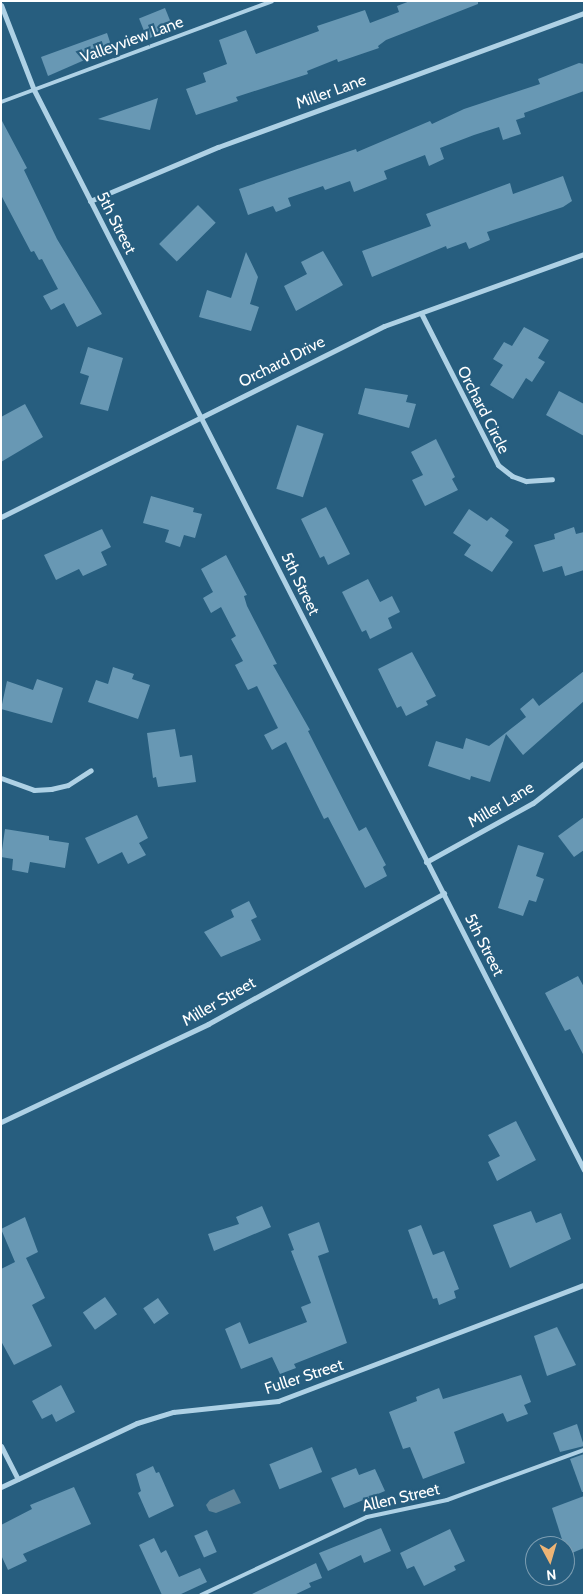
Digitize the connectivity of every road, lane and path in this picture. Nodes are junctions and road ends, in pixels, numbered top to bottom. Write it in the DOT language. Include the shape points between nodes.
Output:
graph roads {
  1 [pos="272,1"];
  2 [pos="1,5"];
  3 [pos="584,13"];
  4 [pos="34,90"];
  5 [pos="1,102"];
  6 [pos="90,201"];
  7 [pos="584,254"];
  8 [pos="420,313"];
  9 [pos="201,416"];
  10 [pos="552,479"];
  11 [pos="1,517"];
  12 [pos="584,763"];
  13 [pos="91,770"];
  14 [pos="1,778"];
  15 [pos="426,862"];
  16 [pos="444,893"];
  17 [pos="1,1122"];
  18 [pos="584,1170"];
  19 [pos="584,1285"];
  20 [pos="1,1446"];
  21 [pos="584,1450"];
  22 [pos="18,1479"];
  23 [pos="1,1487"];
  24 [pos="201,1595"];
  1 -- 4 [label="lane, Valleyview Lane"];
  2 -- 4 [label="street, 5th Street"];
  3 -- 6 [label="street, Miller Lane" via="218,147"];
  4 -- 5 [label="lane, Valleyview Lane"];
  4 -- 6 [label="street, 5th Street"];
  6 -- 9 [label="street, 5th Street"];
  7 -- 8 [label="street, Orchard Drive"];
  8 -- 9 [label="street, Orchard Drive" via="344,344"];
  8 -- 10 [label="street, Orchard Circle" via="498,465 526,481"];
  9 -- 11 [label="street, Orchard Drive"];
  9 -- 15 [label="street, 5th Street"];
  12 -- 15 [label="street, Miller Lane" via="533,804"];
  13 -- 14 [label="street" via="68,785 51,789 34,790"];
  15 -- 16 [label="street, 5th Street"];
  16 -- 17 [label="street, Miller Street" via="200,1029"];
  16 -- 18 [label="street, 5th Street"];
  19 -- 22 [label="street, Fuller Street" via="286,1399 244,1407 173,1412 136,1423"];
  20 -- 22 [label="street"];
  21 -- 24 [label="lane, Allen Street" via="447,1500 367,1517"];
  22 -- 23 [label="street, Fuller Street"];
}
